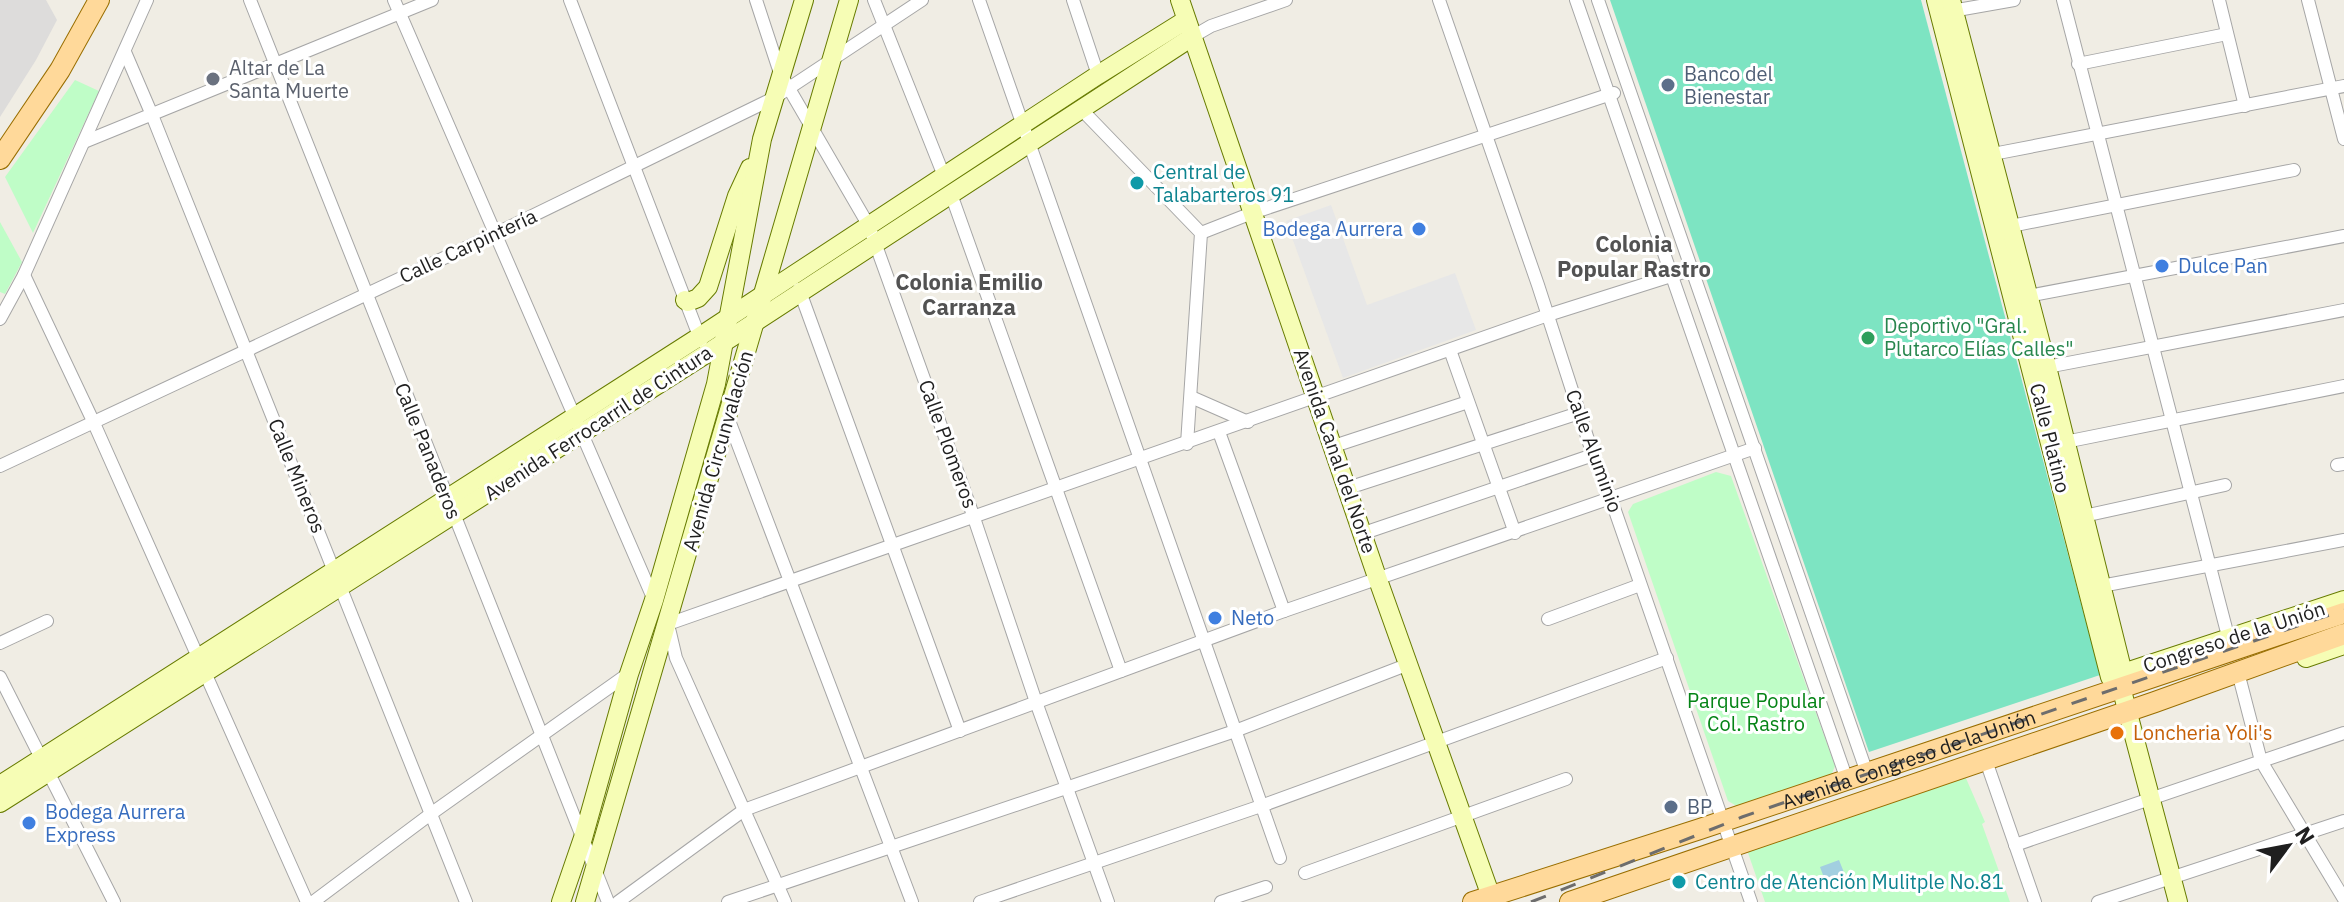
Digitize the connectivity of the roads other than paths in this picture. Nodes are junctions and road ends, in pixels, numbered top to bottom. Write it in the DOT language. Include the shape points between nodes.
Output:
graph roads {
  1 [pos="99,0"];
  2 [pos="147,0"];
  3 [pos="250,0"];
  4 [pos="394,0"];
  5 [pos="432,0"];
  6 [pos="570,0"];
  7 [pos="756,0"];
  8 [pos="804,0"];
  9 [pos="849,0"];
  10 [pos="874,0"];
  11 [pos="922,0"];
  12 [pos="979,0"];
  13 [pos="1073,0"];
  14 [pos="1180,0"];
  15 [pos="1286,0"];
  16 [pos="1439,0"];
  17 [pos="1576,0"];
  18 [pos="1598,0"];
  19 [pos="2014,0"];
  20 [pos="2063,0"];
  21 [pos="2219,0"];
  22 [pos="2308,0"];
  23 [pos="1945,6"];
  24 [pos="400,13"];
  25 [pos="884,26"];
  26 [pos="1189,29"];
  27 [pos="2227,34"];
  28 [pos="125,52"];
  29 [pos="832,59"];
  30 [pos="2078,64"];
  31 [pos="276,66"];
  32 [pos="1098,75"];
  33 [pos="781,86"];
  34 [pos="1628,87"];
  35 [pos="2337,87"];
  36 [pos="1610,94"];
  37 [pos="2245,106"];
  38 [pos="1081,109"];
  39 [pos="152,115"];
  40 [pos="811,130"];
  41 [pos="1026,134"];
  42 [pos="2096,134"];
  43 [pos="1487,135"];
  44 [pos="762,139"];
  45 [pos="2344,139"];
  46 [pos="84,142"];
  47 [pos="1993,154"];
  48 [pos="0,159"];
  49 [pos="633,167"];
  50 [pos="2294,170"];
  51 [pos="944,176"];
  52 [pos="951,194"];
  53 [pos="2114,206"];
  54 [pos="1252,213"];
  55 [pos="2011,226"];
  56 [pos="1201,233"];
  57 [pos="872,234"];
  58 [pos="493,235"];
  59 [pos="2344,236"];
  60 [pos="743,247"];
  61 [pos="770,265"];
  62 [pos="1693,269"];
  63 [pos="24,275"];
  64 [pos="2134,275"];
  65 [pos="1673,276"];
  66 [pos="797,283"];
  67 [pos="765,293"];
  68 [pos="365,294"];
  69 [pos="2028,296"];
  70 [pos="685,300"];
  71 [pos="4,305"];
  72 [pos="2344,310"];
  73 [pos="1548,315"];
  74 [pos="731,316"];
  75 [pos="0,319"];
  76 [pos="757,320"];
  77 [pos="726,340"];
  78 [pos="703,346"];
  79 [pos="2152,347"];
  80 [pos="245,350"];
  81 [pos="1450,350"];
  82 [pos="2047,367"];
  83 [pos="2344,386"];
  84 [pos="1191,397"];
  85 [pos="1317,397"];
  86 [pos="1468,402"];
  87 [pos="1579,413"];
  88 [pos="728,418"];
  89 [pos="2172,420"];
  90 [pos="93,421"];
  91 [pos="1248,422"];
  92 [pos="578,425"];
  93 [pos="1219,432"];
  94 [pos="2065,442"];
  95 [pos="1187,444"];
  96 [pos="1482,444"];
  97 [pos="1334,446"];
  98 [pos="1755,448"];
  99 [pos="1593,455"];
  100 [pos="1734,455"];
  101 [pos="1140,460"];
  102 [pos="0,466"];
  103 [pos="2225,485"];
  104 [pos="1498,486"];
  105 [pos="1058,488"];
  106 [pos="1348,488"];
  107 [pos="2191,492"];
  108 [pos="1611,499"];
  109 [pos="450,506"];
  110 [pos="973,515"];
  111 [pos="2084,516"];
  112 [pos="1364,533"];
  113 [pos="1515,533"];
  114 [pos="2344,540"];
  115 [pos="893,545"];
  116 [pos="2209,565"];
  117 [pos="338,578"];
  118 [pos="1378,580"];
  119 [pos="790,582"];
  120 [pos="1640,585"];
  121 [pos="2093,587"];
  122 [pos="654,600"];
  123 [pos="2344,603"];
  124 [pos="1284,611"];
  125 [pos="2344,613"];
  126 [pos="1548,619"];
  127 [pos="47,621"];
  128 [pos="668,624"];
  129 [pos="2344,634"];
  130 [pos="2229,640"];
  131 [pos="1202,642"];
  132 [pos="0,643"];
  133 [pos="2344,645"];
  134 [pos="1667,658"];
  135 [pos="202,664"];
  136 [pos="1409,664"];
  137 [pos="1121,671"];
  138 [pos="629,674"];
  139 [pos="0,677"];
  140 [pos="2122,680"];
  141 [pos="2240,680"];
  142 [pos="1036,702"];
  143 [pos="2155,702"];
  144 [pos="2129,711"];
  145 [pos="960,731"];
  146 [pos="1235,731"];
  147 [pos="2344,733"];
  148 [pos="540,735"];
  149 [pos="1436,742"];
  150 [pos="1985,758"];
  151 [pos="2261,761"];
  152 [pos="46,765"];
  153 [pos="861,767"];
  154 [pos="1857,777"];
  155 [pos="1566,779"];
  156 [pos="0,785"];
  157 [pos="1068,788"];
  158 [pos="2152,799"];
  159 [pos="0,803"];
  160 [pos="1261,806"];
  161 [pos="744,810"];
  162 [pos="432,813"];
  163 [pos="1462,818"];
  164 [pos="2344,821"];
  165 [pos="1722,822"];
  166 [pos="2304,833"];
  167 [pos="583,838"];
  168 [pos="2015,845"];
  169 [pos="890,848"];
  170 [pos="1732,848"];
  171 [pos="1280,858"];
  172 [pos="1094,863"];
  173 [pos="595,871"];
  174 [pos="1305,873"];
  175 [pos="2172,877"];
  176 [pos="778,886"];
  177 [pos="1266,887"];
  178 [pos="2344,898"];
  179 [pos="1486,900"];
  180 [pos="114,902"];
  181 [pos="307,902"];
  182 [pos="313,902"];
  183 [pos="466,902"];
  184 [pos="561,902"];
  185 [pos="585,902"];
  186 [pos="608,902"];
  187 [pos="618,902"];
  188 [pos="728,902"];
  189 [pos="785,902"];
  190 [pos="912,902"];
  191 [pos="980,902"];
  192 [pos="1108,902"];
  193 [pos="1221,902"];
  194 [pos="1570,902"];
  195 [pos="1751,902"];
  196 [pos="2035,902"];
  197 [pos="2098,902"];
  198 [pos="2178,902"];
  199 [pos="2328,902"];
  1 -- 48 [label="main road"];
  2 -- 28 [label="street"];
  3 -- 31 [label="street, Calle Panaderos"];
  4 -- 24 [label="street"];
  5 -- 24 [label="street"];
  6 -- 49 [label="street"];
  7 -- 33 [label="street, Calle Plomeros"];
  8 -- 33 [label="street, Avenida Circunvalación"];
  9 -- 29 [label="street, Avenida Circunvalación"];
  10 -- 25 [label="street"];
  11 -- 25 [label="street, Calle Carpintería"];
  12 -- 41 [label="street"];
  13 -- 32 [label="street"];
  14 -- 26 [label="street, Avenida Canal del Norte"];
  15 -- 26 [label="street"];
  16 -- 43 [label="street, Calle Aluminio"];
  17 -- 36 [label="street"];
  18 -- 34 [label="street"];
  19 -- 23 [label="street"];
  20 -- 30 [label="street"];
  21 -- 27 [label="street"];
  22 -- 35 [label="street"];
  23 -- 47 [label="street, Calle Platino"];
  23 -- 121 [label="street, Calle Platino" via="2062,483"];
  24 -- 31 [label="street"];
  24 -- 58 [label="street"];
  25 -- 29 [label="street, Calle Carpintería"];
  25 -- 51 [label="street"];
  26 -- 32 [label="street, Avenida Ferrocarril de Cintura"];
  26 -- 38 [label="street, Avenida Ferrocarril de Cintura"];
  26 -- 54 [label="street, Avenida Canal del Norte"];
  27 -- 30 [label="street"];
  27 -- 37 [label="street"];
  28 -- 39 [label="street, Calle Mineros"];
  28 -- 46 [label="street"];
  29 -- 33 [label="street, Calle Carpintería"];
  29 -- 40 [label="street, Avenida Circunvalación"];
  30 -- 42 [label="street"];
  31 -- 39 [label="street"];
  31 -- 68 [label="street, Calle Panaderos"];
  32 -- 41 [label="street, Avenida Ferrocarril de Cintura"];
  33 -- 40 [label="street, Calle Plomeros"];
  33 -- 44 [label="street, Avenida Circunvalación"];
  33 -- 49 [label="street, Calle Carpintería"];
  34 -- 36 [label="street"];
  34 -- 62 [label="street"];
  35 -- 37 [label="street"];
  35 -- 45 [label="street"];
  36 -- 43 [label="street"];
  36 -- 65 [label="street"];
  37 -- 42 [label="street"];
  38 -- 41 [label="street, Avenida Ferrocarril de Cintura"];
  38 -- 56 [label="street"];
  39 -- 46 [label="street"];
  39 -- 80 [label="street, Calle Mineros"];
  40 -- 57 [label="street, Calle Plomeros"];
  40 -- 61 [label="street, Avenida Circunvalación"];
  41 -- 51 [label="street, Avenida Ferrocarril de Cintura"];
  41 -- 52 [label="street, Avenida Ferrocarril de Cintura"];
  41 -- 101 [label="street"];
  42 -- 47 [label="street"];
  42 -- 53 [label="street"];
  43 -- 54 [label="street"];
  43 -- 73 [label="street, Calle Aluminio"];
  44 -- 60 [label="street, Avenida Circunvalación"];
  44 -- 70 [label="street" via="708,287 698,298"];
  46 -- 63 [label="street"];
  47 -- 55 [label="street, Calle Platino"];
  49 -- 58 [label="street, Calle Carpintería"];
  49 -- 70 [label="street"];
  50 -- 53 [label="street"];
  51 -- 57 [label="street, Avenida Ferrocarril de Cintura"];
  52 -- 57 [label="street, Avenida Ferrocarril de Cintura"];
  52 -- 105 [label="street"];
  53 -- 55 [label="street"];
  53 -- 64 [label="street"];
  54 -- 56 [label="street"];
  54 -- 85 [label="street, Avenida Canal del Norte"];
  55 -- 69 [label="street, Calle Platino"];
  56 -- 84 [label="street"];
  57 -- 66 [label="street, Avenida Ferrocarril de Cintura"];
  57 -- 110 [label="street, Calle Plomeros"];
  58 -- 68 [label="street, Calle Carpintería"];
  58 -- 92 [label="street"];
  59 -- 64 [label="street"];
  60 -- 61 [label="street" via="753,261"];
  60 -- 74 [label="street, Avenida Circunvalación"];
  61 -- 67 [label="street, Avenida Circunvalación"];
  62 -- 65 [label="street"];
  62 -- 98 [label="street"];
  63 -- 71 [label="street"];
  63 -- 90 [label="street"];
  64 -- 69 [label="street"];
  64 -- 79 [label="street"];
  65 -- 73 [label="street"];
  65 -- 100 [label="street"];
  66 -- 67 [label="street, Avenida Ferrocarril de Cintura"];
  66 -- 76 [label="street, Avenida Ferrocarril de Cintura"];
  66 -- 115 [label="street"];
  67 -- 74 [label="street, Avenida Ferrocarril de Cintura"];
  67 -- 76 [label="street, Avenida Circunvalación"];
  68 -- 80 [label="street, Calle Carpintería"];
  68 -- 109 [label="street, Calle Panaderos"];
  69 -- 82 [label="street, Calle Platino"];
  70 -- 78 [label="street"];
  71 -- 75 [label="street"];
  72 -- 79 [label="street"];
  73 -- 81 [label="street"];
  73 -- 87 [label="street, Calle Aluminio"];
  74 -- 77 [label="street, Avenida Circunvalación"];
  74 -- 78 [label="street, Avenida Ferrocarril de Cintura"];
  76 -- 77 [label="street, Avenida Ferrocarril de Cintura"];
  76 -- 88 [label="street, Avenida Circunvalación"];
  77 -- 78 [label="street, Avenida Ferrocarril de Cintura"];
  77 -- 122 [label="street, Avenida Circunvalación"];
  78 -- 92 [label="street, Avenida Ferrocarril de Cintura"];
  79 -- 82 [label="street"];
  79 -- 89 [label="street"];
  80 -- 90 [label="street, Calle Carpintería"];
  80 -- 117 [label="street, Calle Mineros"];
  81 -- 85 [label="street"];
  81 -- 86 [label="street"];
  82 -- 94 [label="street, Calle Platino"];
  83 -- 89 [label="street"];
  84 -- 91 [label="street"];
  84 -- 95 [label="street"];
  85 -- 91 [label="street"];
  85 -- 97 [label="street, Avenida Canal del Norte"];
  86 -- 96 [label="street"];
  86 -- 97 [label="street"];
  87 -- 96 [label="street"];
  87 -- 99 [label="street, Calle Aluminio"];
  88 -- 119 [label="street"];
  88 -- 128 [label="street, Avenida Circunvalación"];
  89 -- 94 [label="street"];
  89 -- 107 [label="street"];
  90 -- 102 [label="street, Calle Carpintería"];
  90 -- 135 [label="street"];
  91 -- 93 [label="street"];
  92 -- 109 [label="street, Avenida Ferrocarril de Cintura"];
  92 -- 122 [label="street"];
  93 -- 95 [label="street"];
  93 -- 124 [label="street"];
  94 -- 111 [label="street, Calle Platino"];
  95 -- 101 [label="street"];
  96 -- 104 [label="street"];
  96 -- 106 [label="street"];
  97 -- 106 [label="street, Avenida Canal del Norte"];
  98 -- 100 [label="street"];
  98 -- 154 [label="street"];
  99 -- 104 [label="street"];
  99 -- 108 [label="street, Calle Aluminio"];
  100 -- 108 [label="street"];
  100 -- 154 [label="street"];
  101 -- 105 [label="street"];
  101 -- 131 [label="street"];
  103 -- 107 [label="street"];
  104 -- 112 [label="street"];
  104 -- 113 [label="street"];
  105 -- 110 [label="street"];
  105 -- 137 [label="street"];
  106 -- 112 [label="street, Avenida Canal del Norte"];
  107 -- 111 [label="street"];
  107 -- 116 [label="street"];
  108 -- 113 [label="street"];
  108 -- 120 [label="street, Calle Aluminio"];
  109 -- 117 [label="street, Avenida Ferrocarril de Cintura"];
  109 -- 148 [label="street, Calle Panaderos"];
  110 -- 115 [label="street"];
  110 -- 142 [label="street, Calle Plomeros"];
  111 -- 121 [label="street, Calle Platino"];
  112 -- 118 [label="street, Avenida Canal del Norte"];
  113 -- 118 [label="street"];
  114 -- 116 [label="street"];
  115 -- 119 [label="street"];
  115 -- 145 [label="street"];
  116 -- 121 [label="street"];
  116 -- 130 [label="street"];
  117 -- 135 [label="street, Avenida Ferrocarril de Cintura"];
  117 -- 162 [label="street, Calle Mineros"];
  118 -- 124 [label="street"];
  118 -- 136 [label="street, Avenida Canal del Norte"];
  119 -- 128 [label="street"];
  119 -- 153 [label="street"];
  120 -- 126 [label="street"];
  120 -- 134 [label="street, Calle Aluminio"];
  121 -- 140 [label="street, Calle Platino" via="2110,677"];
  122 -- 138 [label="street, Avenida Circunvalación"];
  123 -- 130 [label="street, Congreso de la Unión"];
  123 -- 140 [label="street"];
  124 -- 131 [label="street"];
  125 -- 140 [label="main road, Avenida Congreso de la Unión"];
  127 -- 132 [label="street"];
  128 -- 161 [label="street" via="676,658"];
  128 -- 173 [label="street, Avenida Circunvalación"];
  129 -- 143 [label="main road, Avenida Congreso de la Unión"];
  130 -- 140 [label="street, Congreso de la Unión"];
  131 -- 137 [label="street"];
  131 -- 146 [label="street"];
  133 -- 141 [label="street, Congreso de la Unión"];
  134 -- 149 [label="street"];
  134 -- 165 [label="street, Calle Aluminio"];
  135 -- 152 [label="street, Avenida Ferrocarril de Cintura"];
  135 -- 181 [label="street"];
  136 -- 146 [label="street"];
  136 -- 149 [label="street, Avenida Canal del Norte"];
  137 -- 142 [label="street"];
  138 -- 148 [label="street"];
  138 -- 167 [label="street, Avenida Circunvalación"];
  139 -- 152 [label="street"];
  140 -- 144 [label="street, Calle Platino"];
  140 -- 154 [label="main road, Avenida Congreso de la Unión"];
  141 -- 143 [label="street, Congreso de la Unión" via="2177,701"];
  141 -- 151 [label="street"];
  142 -- 145 [label="street"];
  142 -- 157 [label="street, Calle Plomeros"];
  143 -- 144 [label="main road, Avenida Congreso de la Unión"];
  144 -- 150 [label="main road, Avenida Congreso de la Unión"];
  144 -- 158 [label="street, Calle Platino"];
  145 -- 153 [label="street"];
  146 -- 157 [label="street"];
  146 -- 160 [label="street"];
  147 -- 151 [label="street"];
  148 -- 162 [label="street"];
  148 -- 167 [label="street, Calle Panaderos"];
  149 -- 160 [label="street"];
  149 -- 163 [label="street, Avenida Canal del Norte"];
  150 -- 168 [label="street"];
  150 -- 170 [label="main road, Avenida Congreso de la Unión"];
  151 -- 158 [label="street"];
  151 -- 166 [label="street"];
  152 -- 156 [label="street, Avenida Ferrocarril de Cintura"];
  152 -- 159 [label="street, Avenida Ferrocarril de Cintura"];
  152 -- 180 [label="street"];
  153 -- 161 [label="street"];
  153 -- 169 [label="street"];
  154 -- 165 [label="main road, Avenida Congreso de la Unión"];
  155 -- 163 [label="street"];
  157 -- 169 [label="street"];
  157 -- 172 [label="street, Calle Plomeros"];
  158 -- 168 [label="street"];
  158 -- 175 [label="street, Calle Platino"];
  160 -- 171 [label="street"];
  160 -- 172 [label="street"];
  161 -- 176 [label="street"];
  161 -- 187 [label="street"];
  162 -- 182 [label="street"];
  162 -- 183 [label="street, Calle Mineros"];
  163 -- 174 [label="street"];
  163 -- 179 [label="street, Avenida Canal del Norte"];
  164 -- 166 [label="street"];
  165 -- 170 [label="street, Calle Aluminio"];
  165 -- 179 [label="main road, Avenida Congreso de la Unión"];
  166 -- 175 [label="street"];
  166 -- 178 [label="street"];
  167 -- 173 [label="street, Calle Panaderos"];
  167 -- 184 [label="street, Avenida Circunvalación"];
  168 -- 196 [label="street"];
  169 -- 176 [label="street"];
  169 -- 190 [label="street"];
  170 -- 194 [label="main road, Avenida Congreso de la Unión"];
  170 -- 195 [label="street, Calle Aluminio"];
  172 -- 191 [label="street"];
  172 -- 192 [label="street, Calle Plomeros"];
  173 -- 185 [label="street, Avenida Circunvalación"];
  173 -- 186 [label="street, Calle Panaderos"];
  175 -- 197 [label="street"];
  175 -- 198 [label="street, Calle Platino"];
  176 -- 188 [label="street"];
  176 -- 189 [label="street"];
  177 -- 193 [label="street"];
  178 -- 199 [label="street"];
}
